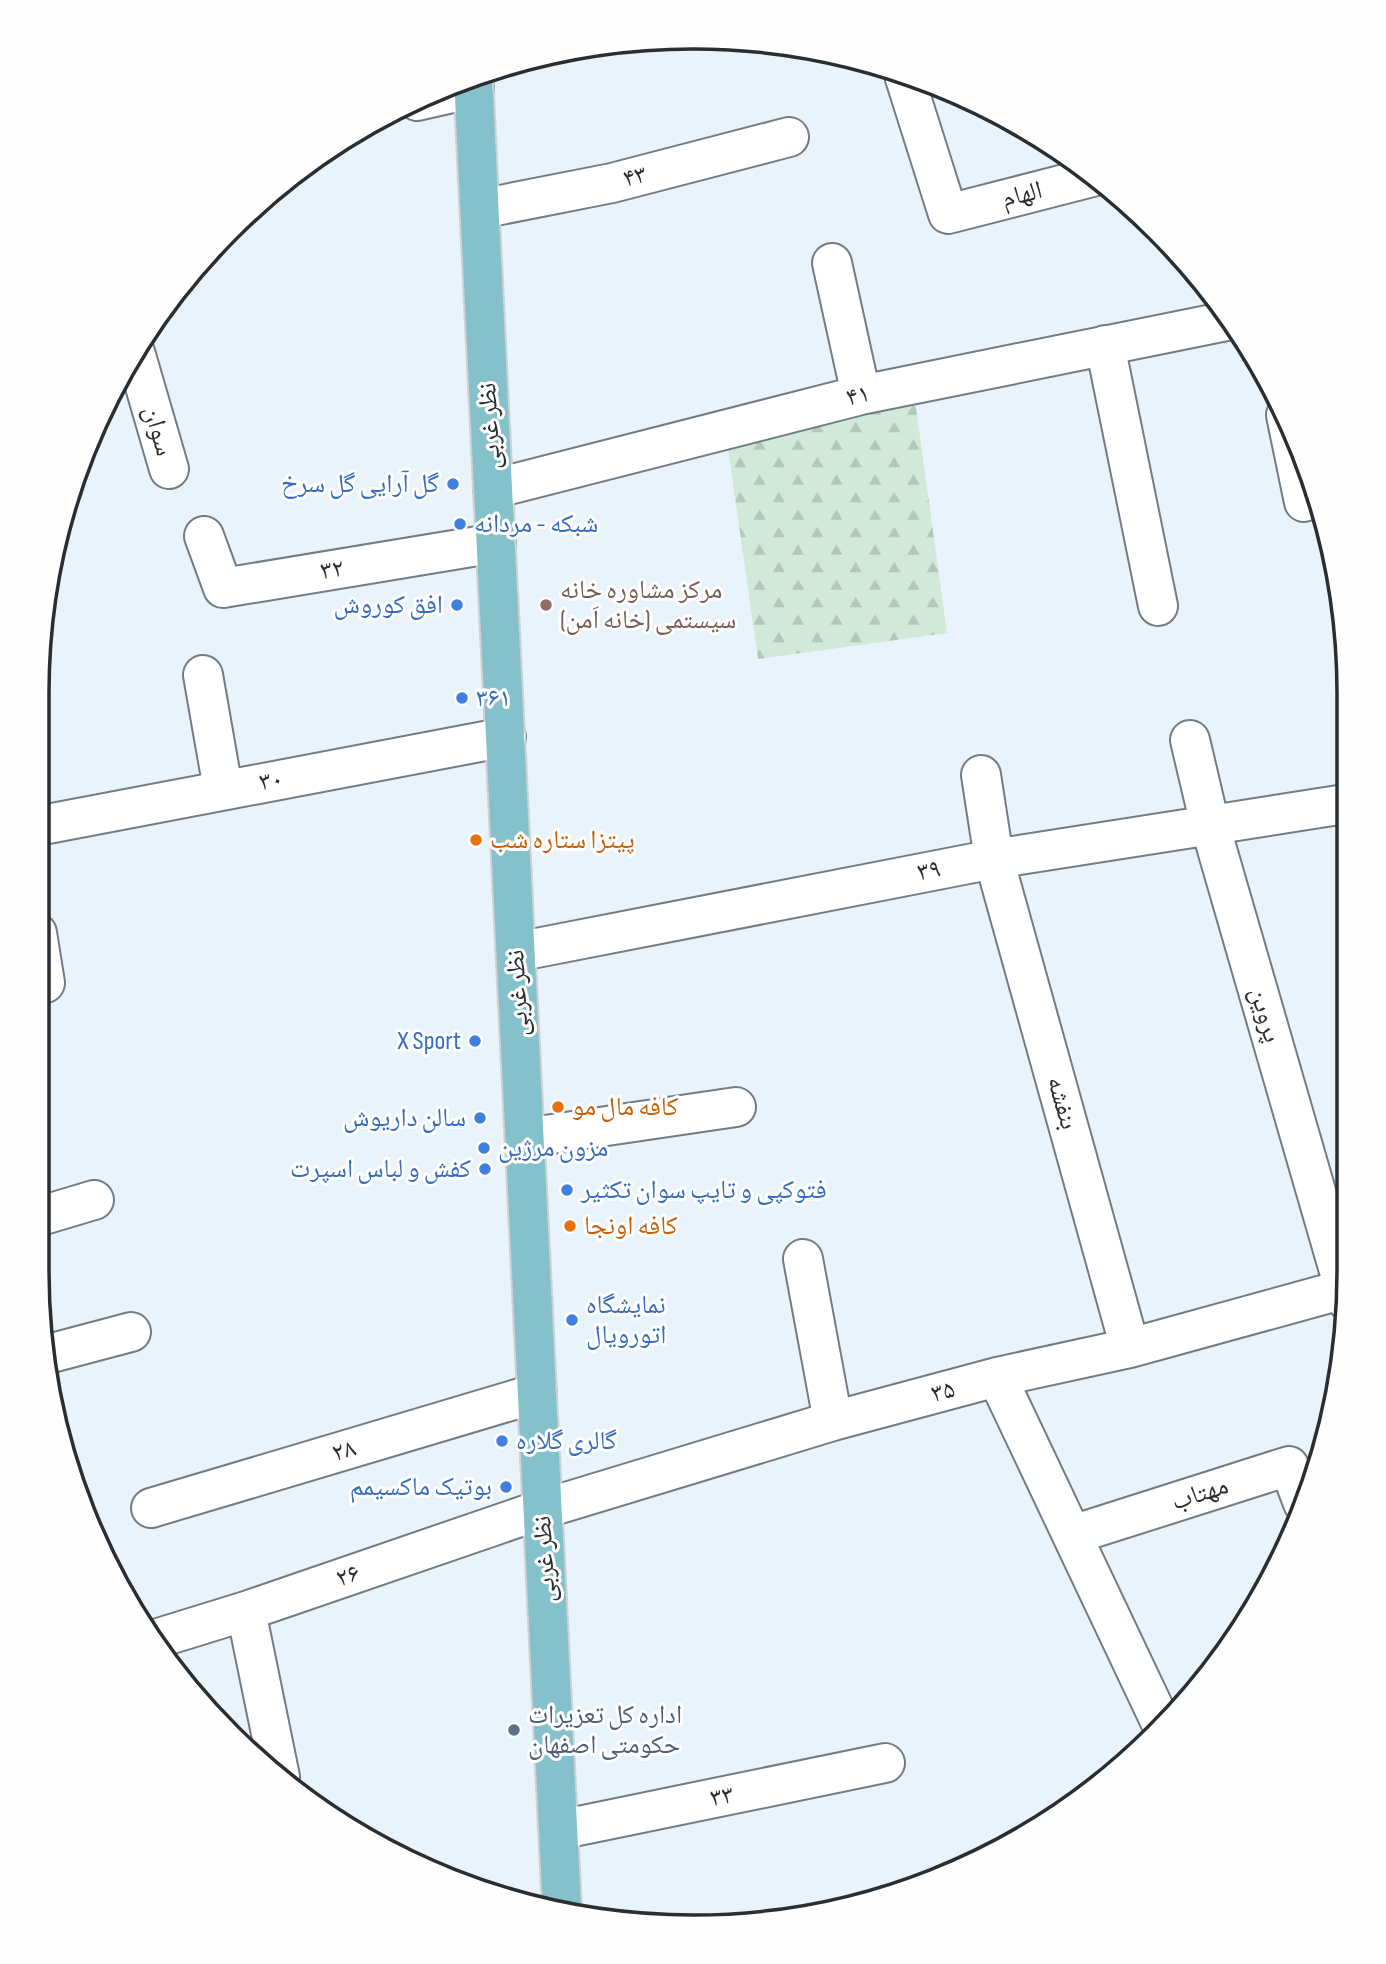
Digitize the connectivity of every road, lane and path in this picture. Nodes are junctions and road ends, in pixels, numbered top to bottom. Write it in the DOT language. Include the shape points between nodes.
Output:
graph roads {
  1 [pos="907,86"];
  2 [pos="474,88"];
  3 [pos="789,137"];
  4 [pos="1082,180"];
  5 [pos="480,209"];
  6 [pos="832,263"];
  7 [pos="1219,323"];
  8 [pos="1105,345"];
  9 [pos="139,365"];
  10 [pos="861,395"];
  11 [pos="169,470"];
  12 [pos="1298,473"];
  13 [pos="493,489"];
  14 [pos="1304,502"];
  15 [pos="204,536"];
  16 [pos="496,543"];
  17 [pos="1158,606"];
  18 [pos="203,675"];
  19 [pos="506,737"];
  20 [pos="1189,740"];
  21 [pos="981,775"];
  22 [pos="223,789"];
  23 [pos="1337,805"];
  24 [pos="49,824"];
  25 [pos="1210,825"];
  26 [pos="994,859"];
  27 [pos="516,952"];
  28 [pos="736,1107"];
  29 [pos="525,1138"];
  30 [pos="94,1200"];
  31 [pos="49,1213"];
  32 [pos="803,1259"];
  33 [pos="1337,1259"];
  34 [pos="1336,1296"];
  35 [pos="131,1332"];
  36 [pos="1130,1348"];
  37 [pos="55,1352"];
  38 [pos="997,1377"];
  39 [pos="537,1393"];
  40 [pos="833,1421"];
  41 [pos="1298,1490"];
  42 [pos="151,1508"];
  43 [pos="542,1509"];
  44 [pos="1072,1535"];
  45 [pos="246,1611"];
  46 [pos="163,1637"];
  47 [pos="1158,1716"];
  48 [pos="277,1762"];
  49 [pos="885,1763"];
  50 [pos="559,1830"];
  51 [pos="562,1902"];
  1 -- 4 [label="street, الهام" via="948,214"];
  2 -- 5 [label="main road, نظر غربی"];
  3 -- 5 [label="street, ۴۳" via="612,183"];
  5 -- 13 [label="main road, نظر غربی"];
  6 -- 10 [label="street"];
  7 -- 8 [label="street, ۴۱"];
  8 -- 10 [label="street, ۴۱"];
  8 -- 17 [label="street"];
  9 -- 11 [label="street, سوان"];
  10 -- 13 [label="street, ۴۱"];
  12 -- 14 [label="street"];
  13 -- 16 [label="main road, نظر غربی"];
  15 -- 16 [label="street, ۳۲" via="223,588"];
  16 -- 19 [label="main road, نظر غربی"];
  18 -- 22 [label="street"];
  19 -- 22 [label="street, ۳۰"];
  19 -- 27 [label="main road, نظر غربی"];
  20 -- 25 [label="street, پروین"];
  21 -- 26 [label="street, بنفشه"];
  22 -- 24 [label="street, ۳۰"];
  23 -- 25 [label="street, ۳۹"];
  25 -- 26 [label="street, ۳۹"];
  25 -- 33 [label="street, پروین"];
  26 -- 27 [label="street, ۳۹"];
  26 -- 36 [label="street, بنفشه"];
  27 -- 29 [label="main road, نظر غربی"];
  28 -- 29 [label="street"];
  29 -- 39 [label="main road, نظر غربی"];
  30 -- 31 [label="street"];
  32 -- 40 [label="street"];
  34 -- 36 [label="street, ۳۵"];
  35 -- 37 [label="street"];
  36 -- 38 [label="street, ۳۵"];
  38 -- 40 [label="street, ۳۵"];
  38 -- 44 [label="street"];
  39 -- 42 [label="street, ۲۸"];
  39 -- 43 [label="main road, نظر غربی"];
  40 -- 43 [label="street, ۳۵"];
  41 -- 44 [label="street, مهتاب" via="1289,1466"];
  43 -- 45 [label="street, ۲۶"];
  43 -- 50 [label="main road, نظر غربی"];
  44 -- 47 [label="street"];
  45 -- 46 [label="street, ۲۶"];
  45 -- 48 [label="street"];
  49 -- 50 [label="street, ۳۳"];
  50 -- 51 [label="main road, نظر غربی"];
}
